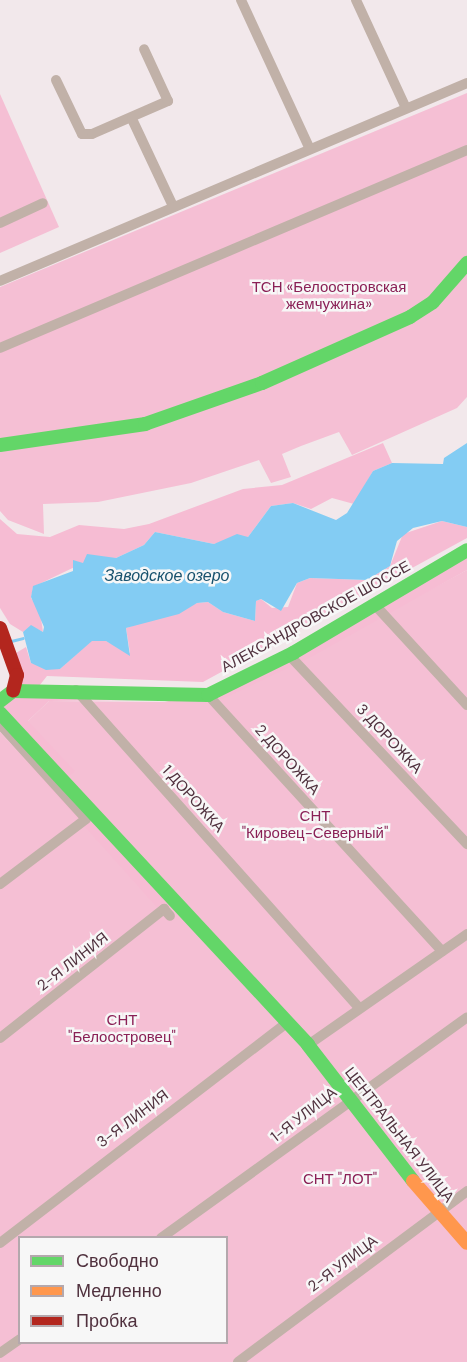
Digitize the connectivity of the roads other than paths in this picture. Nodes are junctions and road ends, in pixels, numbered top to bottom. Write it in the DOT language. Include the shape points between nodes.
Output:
graph roads {
  1 [pos="241,0"];
  2 [pos="356,0"];
  3 [pos="144,49"];
  4 [pos="56,80"];
  5 [pos="467,83"];
  6 [pos="406,108"];
  7 [pos="132,119"];
  8 [pos="310,149"];
  9 [pos="467,150"];
  10 [pos="43,203"];
  11 [pos="173,206"];
  12 [pos="0,223"];
  13 [pos="467,263"];
  14 [pos="0,281"];
  15 [pos="0,348"];
  16 [pos="0,445"];
  17 [pos="466,552"];
  18 [pos="375,606"];
  19 [pos="0,628"];
  20 [pos="289,655"];
  21 [pos="76,690"];
  22 [pos="13,691"];
  23 [pos="208,695"];
  24 [pos="0,701"];
  25 [pos="467,705"];
  26 [pos="0,713"];
  27 [pos="0,724"];
  28 [pos="467,844"];
  29 [pos="0,884"];
  30 [pos="167,913"];
  31 [pos="467,934"];
  32 [pos="442,951"];
  33 [pos="359,1008"];
  34 [pos="467,1017"];
  35 [pos="285,1023"];
  36 [pos="0,1038"];
  37 [pos="308,1045"];
  38 [pos="349,1099"];
  39 [pos="467,1191"];
  40 [pos="437,1213"];
  41 [pos="164,1236"];
  42 [pos="0,1243"];
  43 [pos="467,1243"];
  44 [pos="18,1340"];
  45 [pos="0,1353"];
  46 [pos="238,1362"];
  1 -- 8 [label="street"];
  2 -- 6 [label="street"];
  3 -- 7 [label="street" via="168,101"];
  4 -- 7 [label="street" via="82,134"];
  5 -- 6 [label="street"];
  6 -- 8 [label="street"];
  7 -- 11 [label="street"];
  8 -- 11 [label="street"];
  9 -- 15 [label="street"];
  10 -- 12 [label="street"];
  11 -- 14 [label="street"];
  13 -- 16 [label="street" via="433,302 410,317 262,383 145,424"];
  17 -- 18 [label="street, АЛЕКСАНДРОВСКОЕ ШОССЕ"];
  18 -- 20 [label="street, АЛЕКСАНДРОВСКОЕ ШОССЕ"];
  18 -- 25 [label="street"];
  19 -- 22 [label="street" via="17,675"];
  20 -- 23 [label="street, АЛЕКСАНДРОВСКОЕ ШОССЕ"];
  20 -- 28 [label="street, 3 ДОРОЖКА"];
  21 -- 22 [label="street, АЛЕКСАНДРОВСКОЕ ШОССЕ"];
  21 -- 23 [label="street, АЛЕКСАНДРОВСКОЕ ШОССЕ"];
  21 -- 33 [label="street, 1 ДОРОЖКА"];
  22 -- 24 [label="street"];
  23 -- 32 [label="street, 2 ДОРОЖКА"];
  26 -- 35 [label="street, ЦЕНТРАЛЬНАЯ УЛИЦА"];
  27 -- 29 [label="street" via="86,819"];
  30 -- 36 [label="street, 2-Я ЛИНИЯ"];
  31 -- 32 [label="street"];
  32 -- 33 [label="street"];
  33 -- 37 [label="street"];
  34 -- 38 [label="street, 1-Я УЛИЦА"];
  35 -- 37 [label="street, ЦЕНТРАЛЬНАЯ УЛИЦА"];
  35 -- 42 [label="street, 3-Я ЛИНИЯ"];
  37 -- 38 [label="street, ЦЕНТРАЛЬНАЯ УЛИЦА"];
  38 -- 40 [label="street, ЦЕНТРАЛЬНАЯ УЛИЦА"];
  38 -- 41 [label="street, 1-Я УЛИЦА"];
  39 -- 40 [label="street, 2-Я УЛИЦА"];
  40 -- 43 [label="street, ЦЕНТРАЛЬНАЯ УЛИЦА"];
  40 -- 46 [label="street, 2-Я УЛИЦА"];
  44 -- 45 [label="street"];
}
